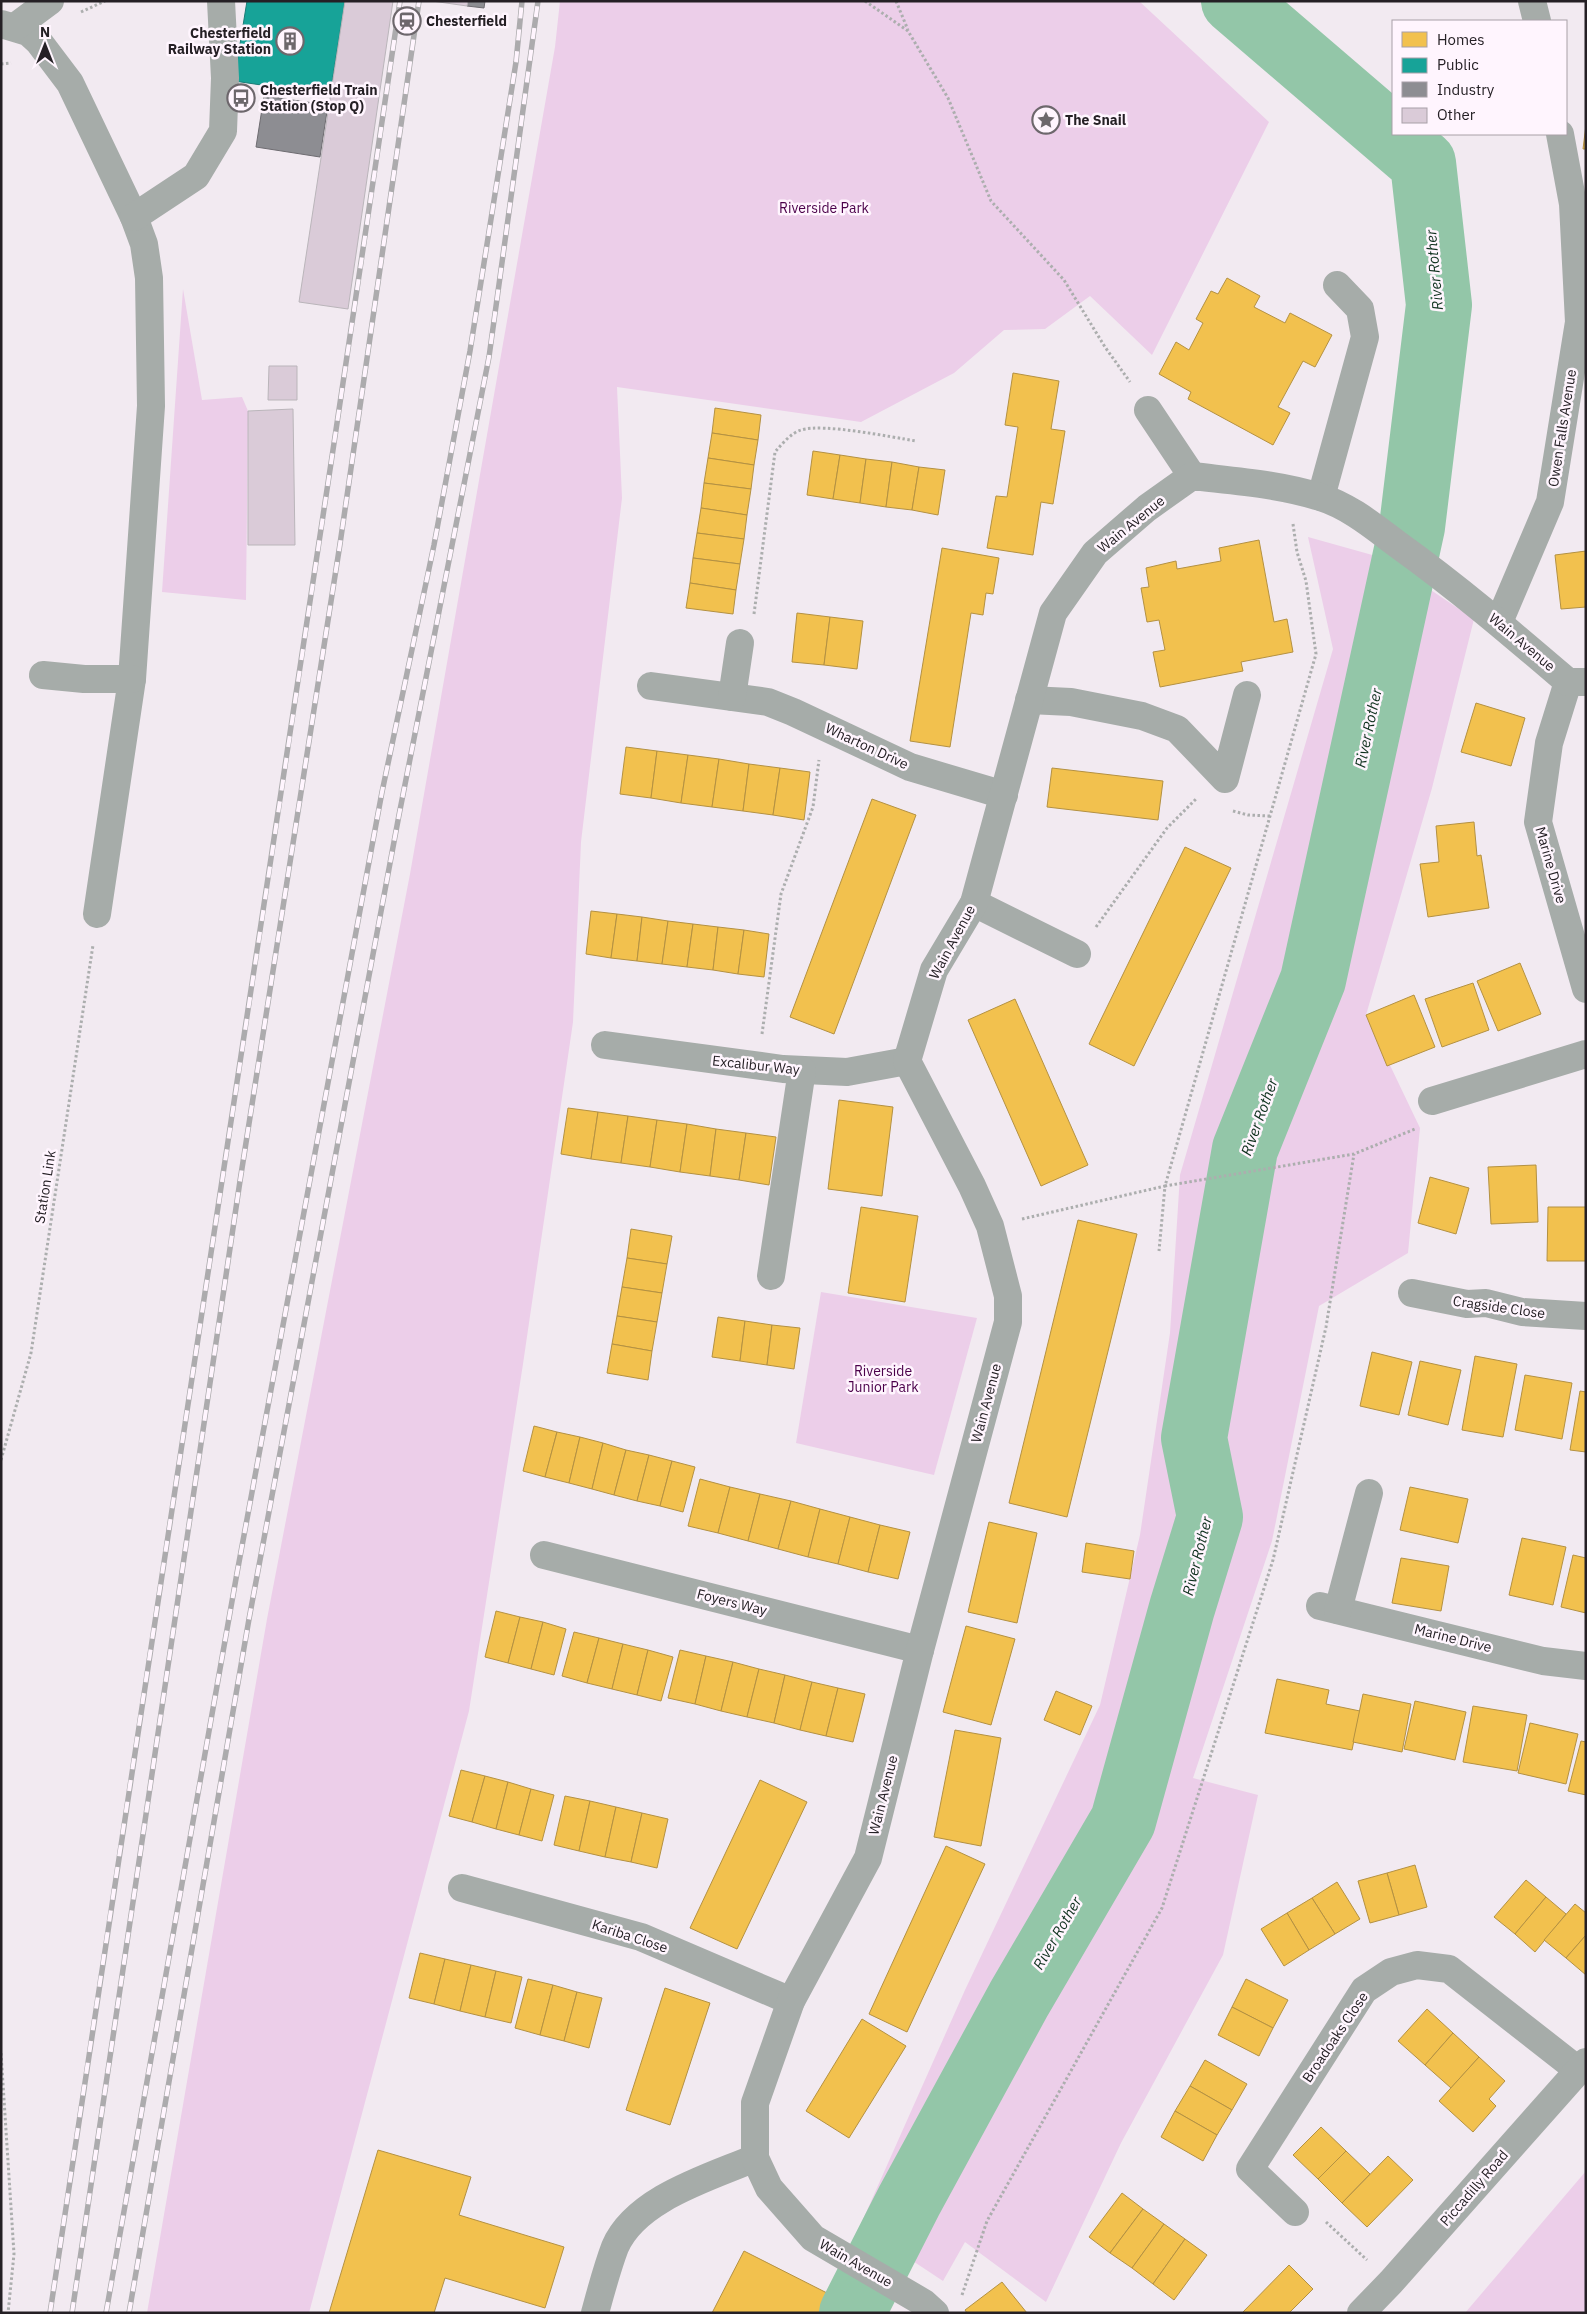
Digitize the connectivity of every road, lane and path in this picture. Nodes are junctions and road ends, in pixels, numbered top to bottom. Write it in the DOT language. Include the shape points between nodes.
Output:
graph roads {
  1 [pos="50,1"];
  2 [pos="221,1"];
  3 [pos="865,1"];
  4 [pos="896,1"];
  5 [pos="1532,1"];
  6 [pos="1537,20"];
  7 [pos="8,25"];
  8 [pos="908,30"];
  9 [pos="1560,135"];
  10 [pos="134,217"];
  11 [pos="1337,285"];
  12 [pos="1148,410"];
  13 [pos="916,441"];
  14 [pos="1192,476"];
  15 [pos="1287,489"];
  16 [pos="1321,497"];
  17 [pos="1499,622"];
  18 [pos="746,633"];
  19 [pos="43,675"];
  20 [pos="132,679"];
  21 [pos="1577,682"];
  22 [pos="651,686"];
  23 [pos="1247,696"];
  24 [pos="732,697"];
  25 [pos="1029,700"];
  26 [pos="823,726"];
  27 [pos="1004,795"];
  28 [pos="1200,795"];
  29 [pos="1231,810"];
  30 [pos="1270,816"];
  31 [pos="974,903"];
  32 [pos="97,914"];
  33 [pos="1076,954"];
  34 [pos="1586,989"];
  35 [pos="605,1045"];
  36 [pos="1586,1054"];
  37 [pos="907,1061"];
  38 [pos="758,1066"];
  39 [pos="802,1070"];
  40 [pos="1432,1102"];
  41 [pos="1165,1186"];
  42 [pos="990,1226"];
  43 [pos="1159,1251"];
  44 [pos="771,1276"];
  45 [pos="1412,1293"];
  46 [pos="1586,1316"];
  47 [pos="1,1460"];
  48 [pos="1369,1493"];
  49 [pos="544,1555"];
  50 [pos="920,1650"];
  51 [pos="1586,1666"];
  52 [pos="462,1888"];
  53 [pos="791,2001"];
  54 [pos="1,2053"];
  55 [pos="1582,2066"];
  56 [pos="756,2158"];
  57 [pos="1295,2212"];
  58 [pos="1391,2282"];
  59 [pos="961,2298"];
  60 [pos="929,2308"];
  61 [pos="8,2313"];
  62 [pos="595,2313"];
  63 [pos="1361,2313"];
  1 -- 7 [label="street"];
  2 -- 10 [label="street" via="215,80 223,131 196,176"];
  3 -- 8 [label="path"];
  4 -- 8 [label="path"];
  5 -- 6 [label="street"];
  7 -- 10 [label="street" via="28,32 39,42 70,83"];
  8 -- 12 [label="path" via="948,98 991,201 1064,280"];
  9 -- 17 [label="street, Owen Falls Avenue" via="1572,204 1579,322 1550,502"];
  10 -- 20 [label="street" via="144,244 150,278 151,406"];
  11 -- 16 [label="street" via="1360,309 1366,337"];
  12 -- 14 [label="street"];
  13 -- 18 [label="path" via="822,428 801,430 775,452"];
  14 -- 15 [label="street, Wain Avenue"];
  14 -- 25 [label="street, Wain Avenue" via="1147,508 1095,553 1052,613"];
  15 -- 16 [label="street, Wain Avenue"];
  15 -- 30 [label="path" via="1297,552 1306,581 1316,654"];
  16 -- 17 [label="street, Wain Avenue" via="1352,511 1453,584"];
  17 -- 21 [label="street, Wain Avenue"];
  18 -- 24 [label="street"];
  19 -- 20 [label="street" via="84,680"];
  20 -- 32 [label="street"];
  21 -- 34 [label="street, Marine Drive" via="1549,743 1538,822"];
  22 -- 24 [label="street, Wharton Drive"];
  23 -- 25 [label="street" via="1225,778 1176,729 1142,716 1071,702"];
  24 -- 26 [label="street, Wharton Drive" via="768,702"];
  25 -- 27 [label="street, Wain Avenue"];
  26 -- 27 [label="street, Wharton Drive" via="910,767"];
  26 -- 38 [label="path" via="813,807 781,894"];
  27 -- 31 [label="street, Wain Avenue"];
  28 -- 33 [label="path" via="1167,828"];
  29 -- 30 [label="path"];
  30 -- 41 [label="path"];
  31 -- 33 [label="street"];
  31 -- 37 [label="street, Wain Avenue" via="934,970"];
  32 -- 47 [label="path, Station Link" via="31,1353"];
  35 -- 38 [label="street, Excalibur Way"];
  36 -- 40 [label="street"];
  37 -- 39 [label="street, Excalibur Way" via="847,1072"];
  37 -- 42 [label="street, Wain Avenue"];
  38 -- 39 [label="street, Excalibur Way"];
  39 -- 44 [label="street"];
  41 -- 42 [label="path"];
  41 -- 43 [label="path"];
  41 -- 59 [label="path" via="1354,1154 1326,1327 1273,1560 1162,1908 987,2221"];
  42 -- 50 [label="street, Wain Avenue" via="1008,1296 1008,1322"];
  45 -- 46 [label="street, Cragside Close" via="1467,1304 1486,1303 1522,1312"];
  48 -- 51 [label="street, Marine Drive" via="1329,1608 1543,1661"];
  49 -- 50 [label="street, Foyers Way"];
  50 -- 53 [label="street, Wain Avenue" via="868,1858"];
  52 -- 53 [label="street, Kariba Close" via="641,1937"];
  53 -- 56 [label="street, Wain Avenue" via="755,2103"];
  54 -- 61 [label="path" via="14,2254"];
  55 -- 57 [label="street, Broadoaks Close" via="1449,1969 1417,1965 1391,1972 1364,1990 1250,2169"];
  55 -- 58 [label="street, Piccadilly Road"];
  56 -- 60 [label="street, Wain Avenue" via="769,2188 813,2238"];
  56 -- 62 [label="street" via="673,2192 634,2220 616,2245"];
  57 -- 58 [label="path" via="1311,2209"];
  58 -- 63 [label="street, Piccadilly Road"];
}
